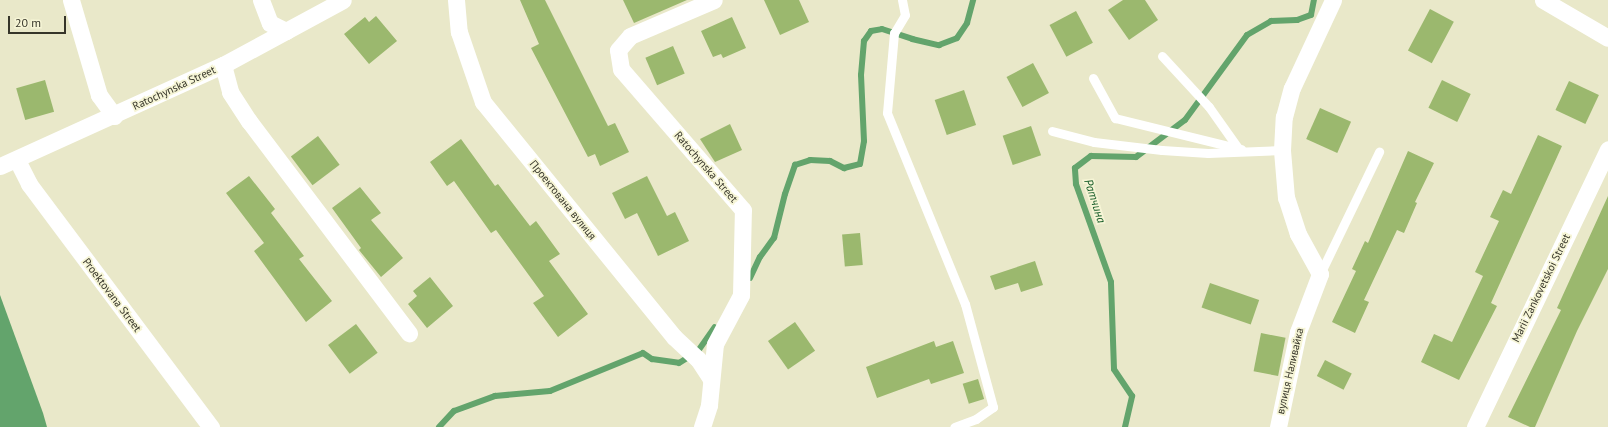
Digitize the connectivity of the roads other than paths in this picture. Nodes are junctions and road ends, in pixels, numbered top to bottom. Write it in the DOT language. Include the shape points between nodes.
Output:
graph roads {
  1 [pos="71,0"];
  2 [pos="261,0"];
  3 [pos="343,0"];
  4 [pos="456,0"];
  5 [pos="714,0"];
  6 [pos="902,0"];
  7 [pos="1333,0"];
  8 [pos="1543,0"];
  9 [pos="286,31"];
  10 [pos="1608,38"];
  11 [pos="1162,56"];
  12 [pos="223,65"];
  13 [pos="1093,78"];
  14 [pos="114,116"];
  15 [pos="1052,132"];
  16 [pos="1238,148"];
  17 [pos="1608,149"];
  18 [pos="1282,150"];
  19 [pos="1252,152"];
  20 [pos="1379,152"];
  21 [pos="17,160"];
  22 [pos="0,166"];
  23 [pos="1320,274"];
  24 [pos="409,333"];
  25 [pos="711,379"];
  26 [pos="212,427"];
  27 [pos="702,427"];
  28 [pos="954,427"];
  29 [pos="1278,427"];
  30 [pos="1475,427"];
  1 -- 14 [label="street" via="99,95"];
  2 -- 9 [label="street" via="270,23"];
  3 -- 9 [label="street, Ratochynska Street"];
  4 -- 25 [label="street, Проектована вулиця" via="459,32 483,102 674,337 698,359"];
  5 -- 25 [label="street, Ratochynska Street" via="630,36 618,50 621,69 743,210 741,295 715,344"];
  6 -- 28 [label="lane" via="905,15 894,33 887,113 965,304 993,407 976,419"];
  7 -- 18 [label="street" via="1292,88 1284,117"];
  8 -- 10 [label="street"];
  9 -- 12 [label="street, Ratochynska Street"];
  11 -- 16 [label="lane" via="1209,107"];
  12 -- 14 [label="street, Ratochynska Street"];
  12 -- 24 [label="street" via="230,92 249,121"];
  13 -- 16 [label="lane" via="1115,118"];
  14 -- 21 [label="street, Ratochynska Street"];
  15 -- 19 [label="lane" via="1136,148 1208,153"];
  16 -- 19 [label="lane"];
  17 -- 30 [label="street, Marii Zankovetskoi Street"];
  18 -- 19 [label="lane"];
  18 -- 23 [label="street" via="1286,198 1298,234"];
  20 -- 23 [label="lane"];
  21 -- 22 [label="street, Ratochynska Street"];
  21 -- 26 [label="street, Proektovana Street" via="29,184"];
  23 -- 29 [label="street, вулиця Наливайка" via="1298,332"];
  25 -- 27 [label="street, Ratochynska Street" via="709,405"];
}
